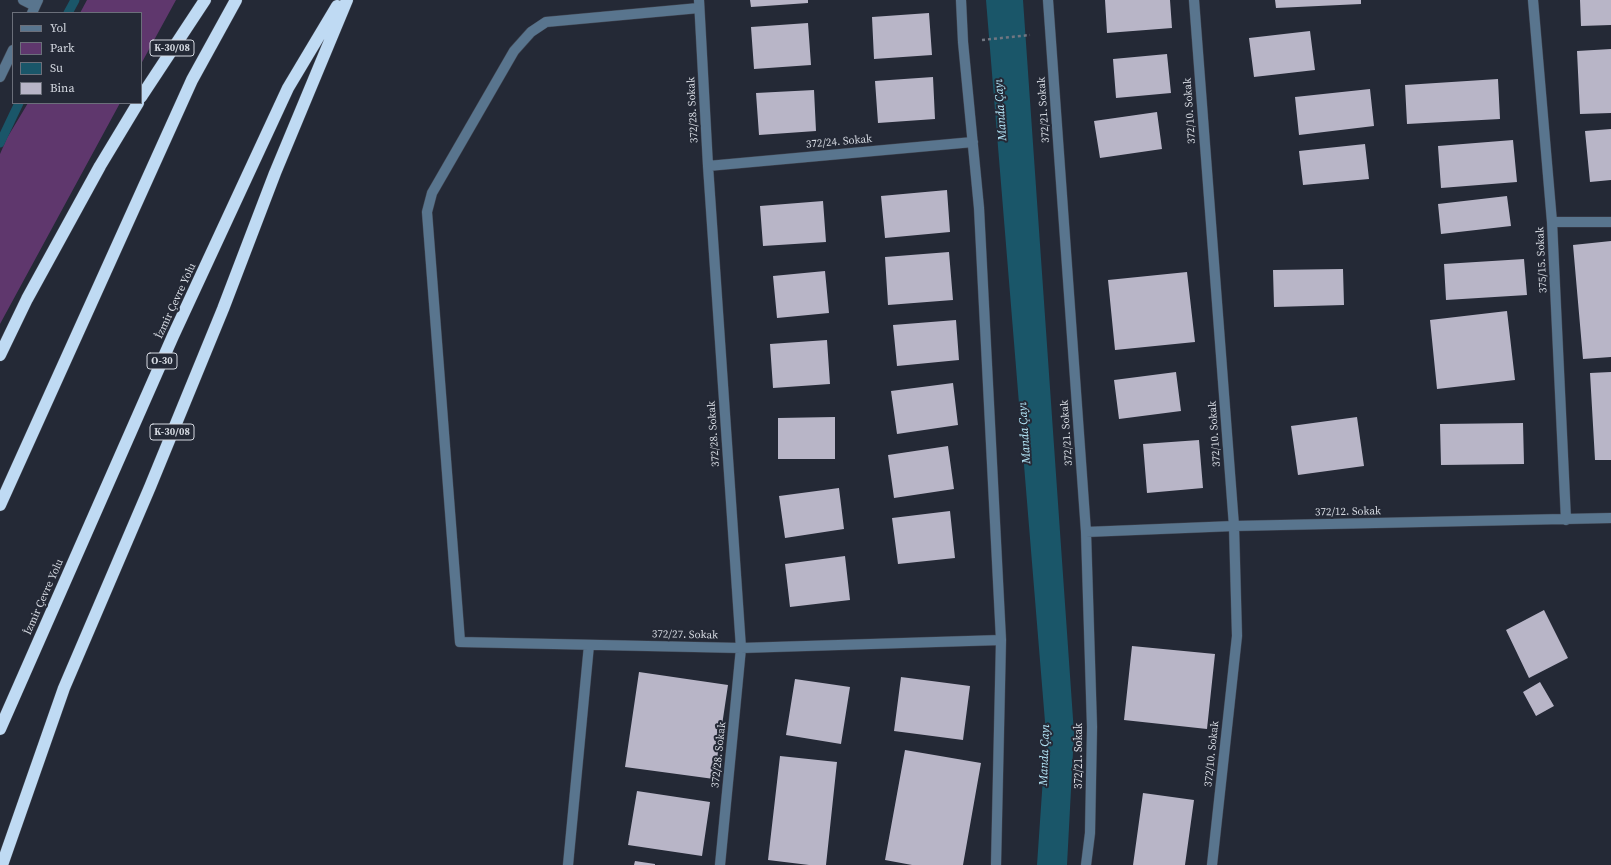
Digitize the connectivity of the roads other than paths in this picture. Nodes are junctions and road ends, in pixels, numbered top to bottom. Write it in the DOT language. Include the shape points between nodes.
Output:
graph roads {
  1 [pos="23,0"];
  2 [pos="205,0"];
  3 [pos="236,0"];
  4 [pos="341,0"];
  5 [pos="347,0"];
  6 [pos="961,0"];
  7 [pos="1048,0"];
  8 [pos="1194,0"];
  9 [pos="1533,0"];
  10 [pos="699,4"];
  11 [pos="35,6"];
  12 [pos="12,52"];
  13 [pos="0,77"];
  14 [pos="142,95"];
  15 [pos="137,104"];
  16 [pos="973,142"];
  17 [pos="708,166"];
  18 [pos="1552,222"];
  19 [pos="1611,222"];
  20 [pos="0,355"];
  21 [pos="0,506"];
  22 [pos="1611,518"];
  23 [pos="1566,520"];
  24 [pos="1234,526"];
  25 [pos="1086,532"];
  26 [pos="1002,640"];
  27 [pos="589,644"];
  28 [pos="741,648"];
  29 [pos="0,729"];
  30 [pos="2,865"];
  31 [pos="568,865"];
  32 [pos="720,865"];
  33 [pos="996,865"];
  34 [pos="1086,865"];
  35 [pos="1212,865"];
  1 -- 11 [label="street"];
  2 -- 14 [label="highway, K-30/08"];
  3 -- 21 [label="highway" via="192,80"];
  4 -- 29 [label="highway, İzmir Çevre Yolu / O-30" via="285,96 173,336"];
  5 -- 30 [label="highway, K-30/08" via="275,173 220,317 64,688"];
  6 -- 16 [label="street"];
  7 -- 25 [label="street, 372/21. Sokak"];
  8 -- 24 [label="street, 372/10. Sokak"];
  9 -- 18 [label="street, 375/15. Sokak"];
  10 -- 17 [label="street, 372/28. Sokak"];
  10 -- 27 [label="street, 372/27. Sokak" via="546,22 531,32 514,51 432,193 427,212 460,642"];
  12 -- 13 [label="street"];
  15 -- 20 [label="highway" via="96,173"];
  16 -- 17 [label="street, 372/24. Sokak"];
  16 -- 26 [label="street" via="979,208"];
  17 -- 28 [label="street, 372/28. Sokak"];
  18 -- 19 [label="street"];
  18 -- 23 [label="street, 375/15. Sokak"];
  22 -- 23 [label="street, 372/12. Sokak"];
  23 -- 24 [label="street, 372/12. Sokak"];
  24 -- 25 [label="street, 372/12. Sokak"];
  24 -- 35 [label="street, 372/10. Sokak" via="1237,636"];
  25 -- 34 [label="street, 372/21. Sokak" via="1092,727 1090,834"];
  26 -- 28 [label="street, 372/27. Sokak"];
  26 -- 33 [label="street"];
  27 -- 28 [label="street, 372/27. Sokak"];
  27 -- 31 [label="street"];
  28 -- 32 [label="street, 372/28. Sokak"];
}
